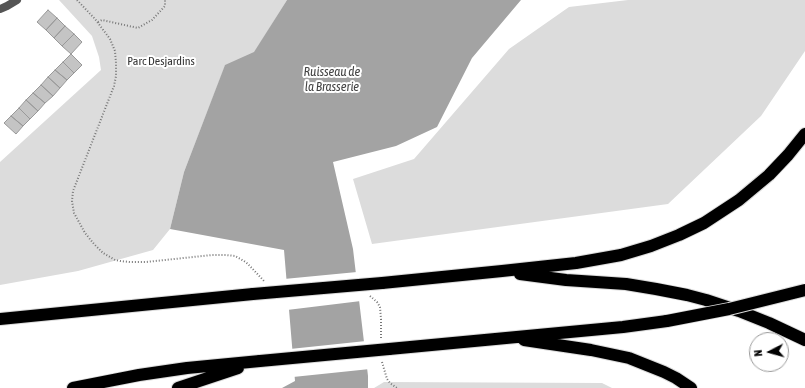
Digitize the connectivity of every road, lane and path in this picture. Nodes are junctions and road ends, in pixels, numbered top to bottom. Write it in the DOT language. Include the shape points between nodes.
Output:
graph roads {
  1 [pos="17,0"];
  2 [pos="77,0"];
  3 [pos="165,0"];
  4 [pos="0,9"];
  5 [pos="98,23"];
  6 [pos="805,128"];
  7 [pos="805,134"];
  8 [pos="797,144"];
  9 [pos="502,271"];
  10 [pos="265,282"];
  11 [pos="805,290"];
  12 [pos="0,319"];
  13 [pos="507,337"];
  14 [pos="805,340"];
  15 [pos="260,361"];
  16 [pos="73,388"];
  17 [pos="178,388"];
  18 [pos="692,388"];
  1 -- 4 [label="street"];
  2 -- 5 [label="path"];
  3 -- 5 [label="path" via="165,6 152,20 138,28 102,20"];
  5 -- 10 [label="path" via="115,51 116,76 73,191 74,213 85,233 99,249 120,261 146,262 229,255 248,264"];
  6 -- 8 [label="highway"];
  7 -- 8 [label="highway"];
  8 -- 9 [label="highway" via="769,175 739,200 704,223 672,238 637,251 607,258"];
  9 -- 12 [label="highway, bridge"];
  9 -- 14 [label="highway" via="566,280 626,284 672,292 739,311"];
  11 -- 13 [label="highway, bridge" via="712,313 667,321"];
  13 -- 15 [label="highway, bridge"];
  13 -- 18 [label="highway" via="623,357 664,372"];
  15 -- 16 [label="highway" via="187,368"];
  15 -- 17 [label="highway"];
}
